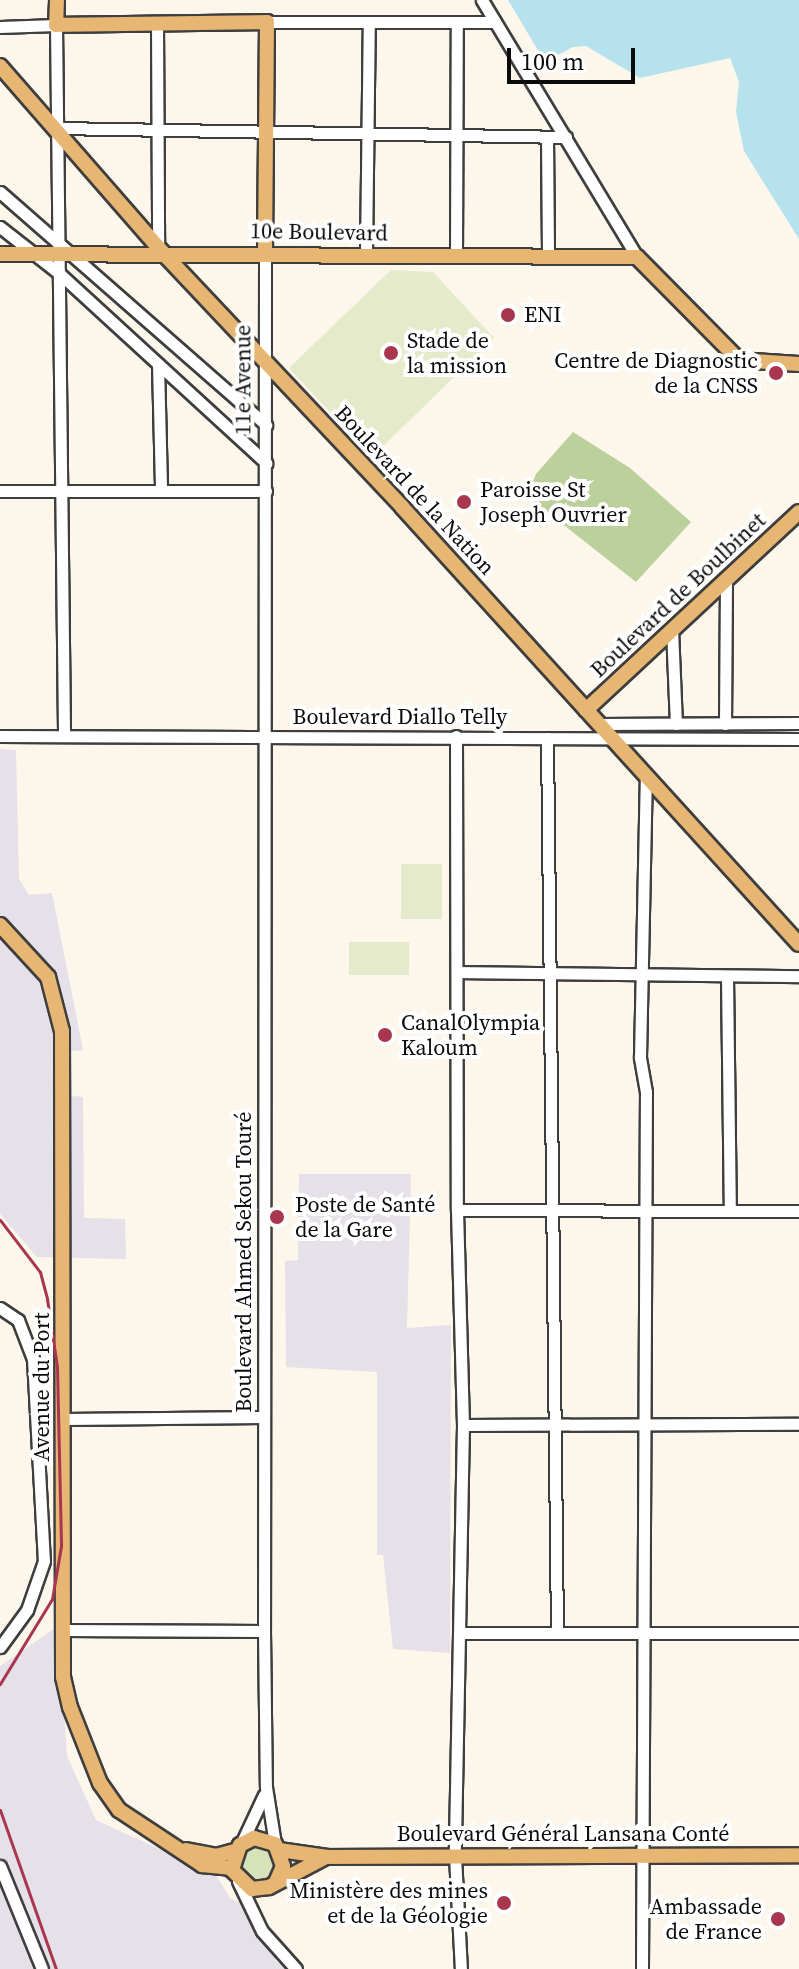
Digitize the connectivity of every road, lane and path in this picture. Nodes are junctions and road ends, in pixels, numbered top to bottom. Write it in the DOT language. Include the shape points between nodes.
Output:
graph roads {
  1 [pos="57,0"];
  2 [pos="482,0"];
  3 [pos="267,22"];
  4 [pos="495,22"];
  5 [pos="157,23"];
  6 [pos="369,23"];
  7 [pos="457,23"];
  8 [pos="56,25"];
  9 [pos="0,27"];
  10 [pos="0,66"];
  11 [pos="57,128"];
  12 [pos="157,132"];
  13 [pos="266,134"];
  14 [pos="365,135"];
  15 [pos="457,136"];
  16 [pos="547,137"];
  17 [pos="566,137"];
  18 [pos="0,192"];
  19 [pos="0,227"];
  20 [pos="160,250"];
  21 [pos="63,252"];
  22 [pos="265,253"];
  23 [pos="0,254"];
  24 [pos="32,254"];
  25 [pos="366,254"];
  26 [pos="456,255"];
  27 [pos="548,256"];
  28 [pos="637,257"];
  29 [pos="60,274"];
  30 [pos="266,362"];
  31 [pos="158,364"];
  32 [pos="799,364"];
  33 [pos="266,425"];
  34 [pos="266,463"];
  35 [pos="0,491"];
  36 [pos="161,491"];
  37 [pos="266,491"];
  38 [pos="63,492"];
  39 [pos="799,512"];
  40 [pos="726,577"];
  41 [pos="672,629"];
  42 [pos="586,710"];
  43 [pos="799,723"];
  44 [pos="599,724"];
  45 [pos="676,724"];
  46 [pos="725,724"];
  47 [pos="64,735"];
  48 [pos="0,736"];
  49 [pos="456,736"];
  50 [pos="266,737"];
  51 [pos="547,738"];
  52 [pos="612,738"];
  53 [pos="799,739"];
  54 [pos="646,775"];
  55 [pos="0,925"];
  56 [pos="799,944"];
  57 [pos="459,972"];
  58 [pos="553,972"];
  59 [pos="645,975"];
  60 [pos="727,976"];
  61 [pos="799,976"];
  62 [pos="551,1209"];
  63 [pos="457,1210"];
  64 [pos="644,1211"];
  65 [pos="730,1211"];
  66 [pos="799,1211"];
  67 [pos="0,1308"];
  68 [pos="263,1417"];
  69 [pos="65,1419"];
  70 [pos="642,1424"];
  71 [pos="799,1424"];
  72 [pos="463,1425"];
  73 [pos="552,1425"];
  74 [pos="63,1630"];
  75 [pos="264,1631"];
  76 [pos="459,1633"];
  77 [pos="557,1633"];
  78 [pos="647,1633"];
  79 [pos="799,1633"];
  80 [pos="0,1647"];
  81 [pos="266,1787"];
  82 [pos="156,1839"];
  83 [pos="277,1847"];
  84 [pos="238,1848"];
  85 [pos="799,1855"];
  86 [pos="455,1856"];
  87 [pos="646,1856"];
  88 [pos="328,1857"];
  89 [pos="0,1866"];
  90 [pos="235,1874"];
  91 [pos="276,1882"];
  92 [pos="260,1889"];
  93 [pos="249,1908"];
  94 [pos="42,1969"];
  95 [pos="296,1969"];
  96 [pos="461,1969"];
  97 [pos="642,1969"];
  1 -- 8 [label="main road"];
  2 -- 4 [label="street"];
  3 -- 5 [label="main road"];
  3 -- 6 [label="street"];
  3 -- 13 [label="main road, 11e Avenue"];
  4 -- 7 [label="street"];
  4 -- 17 [label="street"];
  5 -- 8 [label="main road"];
  5 -- 12 [label="street"];
  6 -- 7 [label="street"];
  6 -- 14 [label="street"];
  7 -- 15 [label="street"];
  8 -- 9 [label="street"];
  8 -- 11 [label="street"];
  10 -- 11 [label="main road, Boulevard de la Nation"];
  11 -- 12 [label="street"];
  11 -- 20 [label="main road, Boulevard de la Nation"];
  11 -- 21 [label="street"];
  12 -- 13 [label="street"];
  12 -- 20 [label="street"];
  13 -- 14 [label="street"];
  13 -- 22 [label="main road, 11e Avenue"];
  14 -- 15 [label="street"];
  14 -- 25 [label="street"];
  15 -- 16 [label="street"];
  15 -- 26 [label="street"];
  16 -- 17 [label="street"];
  16 -- 27 [label="street"];
  17 -- 28 [label="street"];
  18 -- 21 [label="street"];
  19 -- 24 [label="street"];
  20 -- 21 [label="main road, 10e Boulevard"];
  20 -- 22 [label="main road, 10e Boulevard"];
  20 -- 30 [label="main road, Boulevard de la Nation"];
  21 -- 24 [label="main road, 10e Boulevard"];
  21 -- 29 [label="street"];
  21 -- 33 [label="street"];
  22 -- 25 [label="main road, 10e Boulevard"];
  22 -- 30 [label="street, 11e Avenue"];
  23 -- 24 [label="main road, 10e Boulevard"];
  24 -- 29 [label="street"];
  25 -- 26 [label="main road, 10e Boulevard"];
  26 -- 27 [label="main road, 10e Boulevard"];
  27 -- 28 [label="main road, 10e Boulevard"];
  28 -- 32 [label="main road" via="739,360"];
  29 -- 31 [label="street"];
  29 -- 38 [label="street"];
  30 -- 33 [label="street, 11e Avenue"];
  30 -- 42 [label="main road, Boulevard de la Nation"];
  31 -- 34 [label="street"];
  31 -- 36 [label="street"];
  33 -- 34 [label="street, 11e Avenue"];
  34 -- 37 [label="street, 11e Avenue"];
  35 -- 38 [label="street"];
  36 -- 37 [label="street"];
  36 -- 38 [label="street"];
  37 -- 50 [label="street, 11e Avenue"];
  38 -- 47 [label="street"];
  39 -- 40 [label="main road, Boulevard de Boulbinet"];
  40 -- 41 [label="main road, Boulevard de Boulbinet"];
  40 -- 46 [label="street"];
  41 -- 42 [label="main road, Boulevard de Boulbinet"];
  41 -- 45 [label="street"];
  42 -- 44 [label="main road, Boulevard de la Nation"];
  43 -- 46 [label="street"];
  44 -- 45 [label="street"];
  44 -- 52 [label="main road, Boulevard de la Nation"];
  45 -- 46 [label="street"];
  47 -- 48 [label="street, Boulevard Diallo Telly"];
  47 -- 50 [label="street, Boulevard Diallo Telly"];
  49 -- 50 [label="street, Boulevard Diallo Telly"];
  49 -- 51 [label="street, Boulevard Diallo Telly"];
  49 -- 57 [label="street"];
  50 -- 68 [label="street, Boulevard Ahmed Sekou Touré"];
  51 -- 52 [label="street, Boulevard Diallo Telly"];
  51 -- 58 [label="street"];
  52 -- 53 [label="street, Boulevard Diallo Telly"];
  52 -- 54 [label="main road, Boulevard de la Nation"];
  54 -- 56 [label="main road, Boulevard de la Nation"];
  54 -- 59 [label="street"];
  55 -- 69 [label="main road, Avenue du Port" via="48,977 62,1031"];
  57 -- 58 [label="street"];
  57 -- 63 [label="street"];
  58 -- 59 [label="street"];
  58 -- 62 [label="street"];
  59 -- 60 [label="street"];
  59 -- 64 [label="street" via="640,1057 646,1092"];
  60 -- 61 [label="street"];
  60 -- 65 [label="street"];
  62 -- 63 [label="street"];
  62 -- 64 [label="street"];
  62 -- 73 [label="street"];
  63 -- 72 [label="street"];
  64 -- 65 [label="street"];
  64 -- 70 [label="street"];
  65 -- 66 [label="street"];
  67 -- 80 [label="street" via="18,1320 33,1359 44,1561 27,1610"];
  68 -- 69 [label="street"];
  68 -- 75 [label="street, Boulevard Ahmed Sekou Touré"];
  69 -- 74 [label="main road, Avenue du Port"];
  70 -- 71 [label="street"];
  70 -- 73 [label="street"];
  70 -- 78 [label="street"];
  72 -- 73 [label="street"];
  72 -- 76 [label="street"];
  73 -- 77 [label="street"];
  74 -- 75 [label="street"];
  74 -- 82 [label="main road, Avenue du Port" via="63,1677 85,1749 119,1810"];
  75 -- 81 [label="street, Boulevard Ahmed Sekou Touré"];
  76 -- 77 [label="street"];
  76 -- 86 [label="street"];
  77 -- 78 [label="street"];
  78 -- 79 [label="street"];
  78 -- 87 [label="street"];
  81 -- 83 [label="street, Boulevard Ahmed Sekou Touré"];
  81 -- 84 [label="street, Boulevard Ahmed Sekou Touré"];
  82 -- 84 [label="main road, Avenue du Port" via="198,1854"];
  82 -- 90 [label="main road, Avenue du Port" via="202,1865"];
  83 -- 84 [label="main road" via="254,1838"];
  83 -- 88 [label="main road, Boulevard Général Lansana Conté"];
  83 -- 91 [label="main road" via="283,1866"];
  84 -- 90 [label="main road"];
  85 -- 87 [label="main road, Boulevard Général Lansana Conté"];
  86 -- 87 [label="main road, Boulevard Général Lansana Conté"];
  86 -- 88 [label="main road, Boulevard Général Lansana Conté"];
  86 -- 96 [label="street"];
  87 -- 97 [label="street"];
  88 -- 91 [label="main road, Boulevard Général Lansana Conté"];
  89 -- 94 [label="street"];
  90 -- 92 [label="main road"];
  90 -- 93 [label="street"];
  91 -- 92 [label="main road"];
  92 -- 93 [label="street"];
  93 -- 95 [label="street" via="271,1944"];
}
